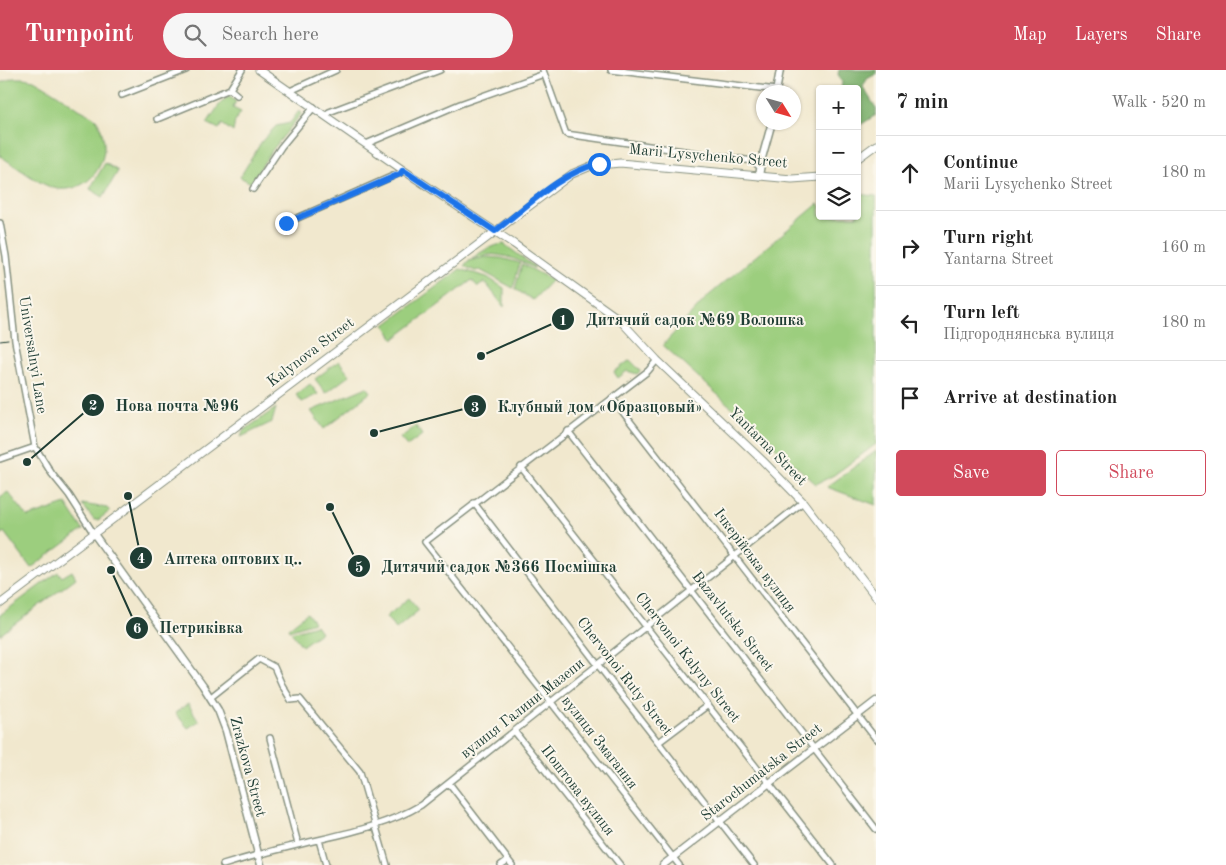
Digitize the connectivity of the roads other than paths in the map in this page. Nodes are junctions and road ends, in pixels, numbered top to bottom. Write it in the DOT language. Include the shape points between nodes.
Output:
graph roads {
  1 [pos="186,70"];
  2 [pos="242,70"];
  3 [pos="259,70"];
  4 [pos="336,70"];
  5 [pos="440,70"];
  6 [pos="611,70"];
  7 [pos="780,70"];
  8 [pos="544,72"];
  9 [pos="777,85"];
  10 [pos="756,88"];
  11 [pos="230,89"];
  12 [pos="290,91"];
  13 [pos="122,95"];
  14 [pos="236,96"];
  15 [pos="314,107"];
  16 [pos="325,116"];
  17 [pos="157,120"];
  18 [pos="770,130"];
  19 [pos="366,144"];
  20 [pos="876,145"];
  21 [pos="861,156"];
  22 [pos="760,167"];
  23 [pos="403,170"];
  24 [pos="759,176"];
  25 [pos="816,177"];
  26 [pos="254,190"];
  27 [pos="0,223"];
  28 [pos="286,223"];
  29 [pos="495,231"];
  30 [pos="657,360"];
  31 [pos="612,398"];
  32 [pos="568,430"];
  33 [pos="35,447"];
  34 [pos="0,459"];
  35 [pos="521,467"];
  36 [pos="803,502"];
  37 [pos="474,503"];
  38 [pos="94,534"];
  39 [pos="736,557"];
  40 [pos="693,590"];
  41 [pos="876,597"];
  42 [pos="0,604"];
  43 [pos="646,627"];
  44 [pos="598,665"];
  45 [pos="211,697"];
  46 [pos="876,701"];
  47 [pos="550,702"];
  48 [pos="708,705"];
  49 [pos="857,715"];
  50 [pos="515,732"];
  51 [pos="270,738"];
  52 [pos="876,739"];
  53 [pos="659,742"];
  54 [pos="814,748"];
  55 [pos="449,783"];
  56 [pos="769,783"];
  57 [pos="720,821"];
  58 [pos="376,826"];
  59 [pos="876,829"];
  60 [pos="319,840"];
  61 [pos="298,844"];
  62 [pos="258,855"];
  63 [pos="673,857"];
  64 [pos="508,860"];
  65 [pos="223,865"];
  66 [pos="260,865"];
  67 [pos="326,865"];
  68 [pos="387,865"];
  69 [pos="502,865"];
  70 [pos="512,865"];
  71 [pos="620,865"];
  72 [pos="663,865"];
  73 [pos="679,865"];
  74 [pos="754,865"];
  75 [pos="833,865"];
  1 -- 13 [label="street"];
  2 -- 11 [label="street"];
  3 -- 12 [label="main road, Yantarna Street"];
  4 -- 12 [label="street"];
  5 -- 16 [label="street"];
  6 -- 10 [label="street"];
  7 -- 9 [label="street"];
  8 -- 19 [label="street"];
  8 -- 22 [label="street" via="566,134 753,161"];
  11 -- 14 [label="street"];
  11 -- 17 [label="street"];
  12 -- 15 [label="main road, Yantarna Street"];
  15 -- 16 [label="main road, Yantarna Street"];
  15 -- 26 [label="street" via="281,147"];
  16 -- 19 [label="main road, Yantarna Street"];
  18 -- 22 [label="street"];
  19 -- 23 [label="main road, Yantarna Street"];
  20 -- 21 [label="main road"];
  22 -- 24 [label="street"];
  23 -- 28 [label="street"];
  23 -- 29 [label="main road, Yantarna Street"];
  24 -- 25 [label="main road, Marii Lysychenko Street"];
  24 -- 29 [label="main road, Marii Lysychenko Street" via="620,163 590,166 568,176"];
  27 -- 33 [label="street, Universalnyi Lane" via="14,341"];
  29 -- 30 [label="main road, Yantarna Street" via="612,314"];
  29 -- 38 [label="main road, Kalynova Street"];
  30 -- 31 [label="street"];
  30 -- 36 [label="main road, Yantarna Street"];
  31 -- 32 [label="street"];
  31 -- 39 [label="street, Ічкерійська вулиця"];
  32 -- 35 [label="street"];
  32 -- 40 [label="street, Bazavlutska Street"];
  33 -- 34 [label="street"];
  33 -- 38 [label="street, Universalnyi Lane"];
  35 -- 37 [label="street"];
  35 -- 43 [label="street, Chervonoi Kalyny Street"];
  36 -- 39 [label="street, вулиця Галини Мазепи"];
  36 -- 41 [label="main road, Yantarna Street"];
  37 -- 44 [label="street, Chervonoi Ruty Street"];
  37 -- 47 [label="street, вулиця Змагання" via="425,542"];
  38 -- 42 [label="main road, Kalynova Street"];
  38 -- 45 [label="street, Zrazkova Street"];
  39 -- 40 [label="street, вулиця Галини Мазепи"];
  39 -- 49 [label="street, Ічкерійська вулиця"];
  40 -- 43 [label="street, вулиця Галини Мазепи"];
  40 -- 54 [label="street, Bazavlutska Street"];
  43 -- 44 [label="street, вулиця Галини Мазепи"];
  43 -- 48 [label="street, Chervonoi Kalyny Street"];
  44 -- 47 [label="street, вулиця Галини Мазепи"];
  44 -- 53 [label="street, Chervonoi Ruty Street"];
  45 -- 58 [label="street" via="259,659 274,667 291,700 300,699 360,772"];
  45 -- 62 [label="street, Zrazkova Street" via="226,731"];
  46 -- 49 [label="street, Starochumatska Street"];
  47 -- 50 [label="street, вулиця Галини Мазепи"];
  47 -- 63 [label="street, вулиця Змагання"];
  48 -- 53 [label="street"];
  48 -- 56 [label="street, Chervonoi Kalyny Street"];
  49 -- 52 [label="street, Ічкерійська вулиця"];
  49 -- 54 [label="street, Starochumatska Street"];
  50 -- 55 [label="street, вулиця Галини Мазепи"];
  50 -- 71 [label="street, Поштова вулиця"];
  51 -- 61 [label="street"];
  53 -- 57 [label="street, Chervonoi Ruty Street"];
  54 -- 56 [label="street, Starochumatska Street"];
  54 -- 59 [label="street, Bazavlutska Street"];
  55 -- 58 [label="street, вулиця Галини Мазепи" via="421,805"];
  55 -- 64 [label="street"];
  56 -- 57 [label="street, Starochumatska Street"];
  56 -- 75 [label="street, Chervonoi Kalyny Street"];
  57 -- 63 [label="street, Starochumatska Street"];
  57 -- 74 [label="street, Chervonoi Ruty Street"];
  58 -- 60 [label="street, вулиця Галини Мазепи"];
  58 -- 68 [label="street"];
  60 -- 61 [label="street, вулиця Галини Мазепи"];
  60 -- 67 [label="street"];
  61 -- 62 [label="street, вулиця Галини Мазепи"];
  62 -- 65 [label="street, вулиця Галини Мазепи"];
  62 -- 66 [label="street, Zrazkova Street"];
  63 -- 72 [label="street, Starochumatska Street"];
  63 -- 73 [label="street, вулиця Змагання"];
  64 -- 69 [label="street"];
  64 -- 70 [label="street"];
}
